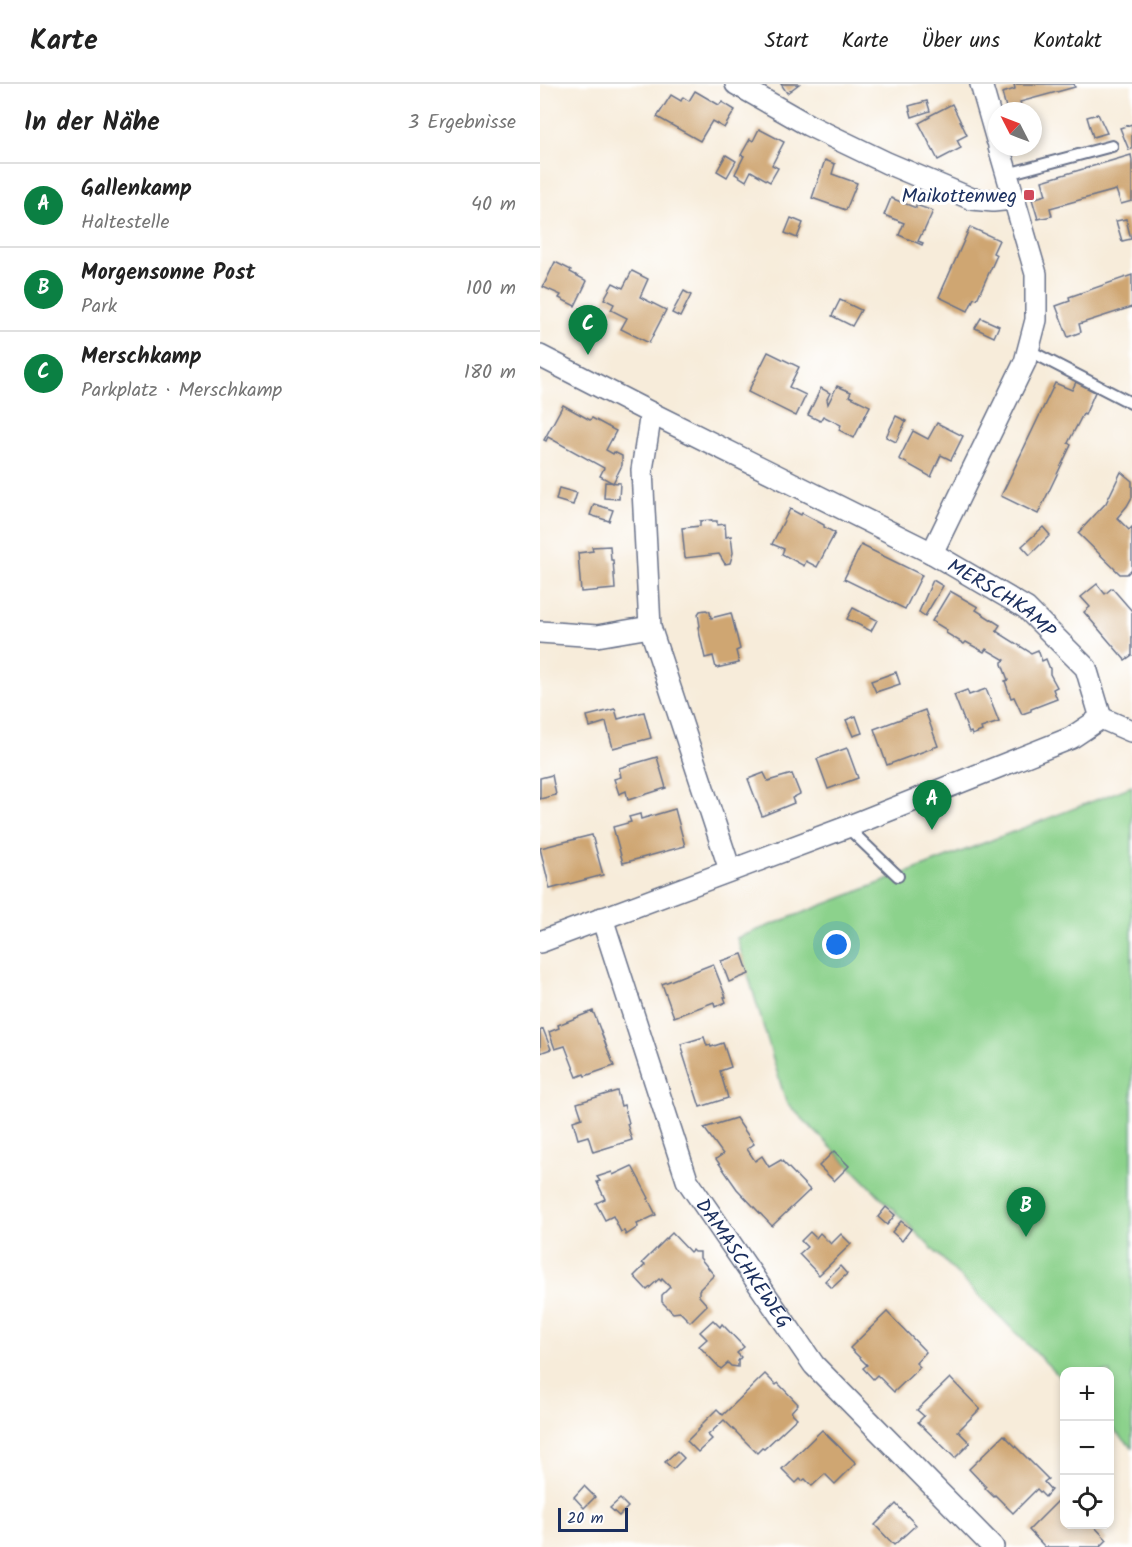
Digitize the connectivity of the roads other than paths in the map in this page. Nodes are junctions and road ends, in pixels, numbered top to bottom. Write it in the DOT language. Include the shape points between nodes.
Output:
graph roads {
  1 [pos="736,84"];
  2 [pos="981,84"];
  3 [pos="988,108"];
  4 [pos="1112,146"];
  5 [pos="1002,156"];
  6 [pos="1007,174"];
  7 [pos="1014,199"];
  8 [pos="1028,350"];
  9 [pos="540,356"];
  10 [pos="1132,402"];
  11 [pos="651,413"];
  12 [pos="932,553"];
  13 [pos="650,627"];
  14 [pos="540,632"];
  15 [pos="1101,718"];
  16 [pos="1131,730"];
  17 [pos="847,827"];
  18 [pos="730,870"];
  19 [pos="898,876"];
  20 [pos="602,918"];
  21 [pos="540,942"];
  22 [pos="993,1547"];
  1 -- 7 [label="street" via="818,130 972,199"];
  2 -- 3 [label="street"];
  4 -- 6 [label="lane"];
  5 -- 6 [label="street"];
  6 -- 7 [label="street"];
  7 -- 8 [label="street" via="1036,274 1036,320"];
  8 -- 10 [label="lane"];
  8 -- 12 [label="street"];
  9 -- 11 [label="street, MERSCHKAMP"];
  11 -- 12 [label="street, MERSCHKAMP"];
  11 -- 13 [label="street" via="642,470"];
  12 -- 15 [label="street, MERSCHKAMP" via="1026,608 1086,668"];
  13 -- 14 [label="street" via="597,636"];
  13 -- 18 [label="street"];
  15 -- 16 [label="street"];
  15 -- 17 [label="street" via="1071,738"];
  17 -- 18 [label="street"];
  17 -- 19 [label="lane"];
  18 -- 20 [label="street"];
  20 -- 21 [label="street"];
  20 -- 22 [label="street, DAMASCHKEWEG" via="687,1180 814,1365"];
}
